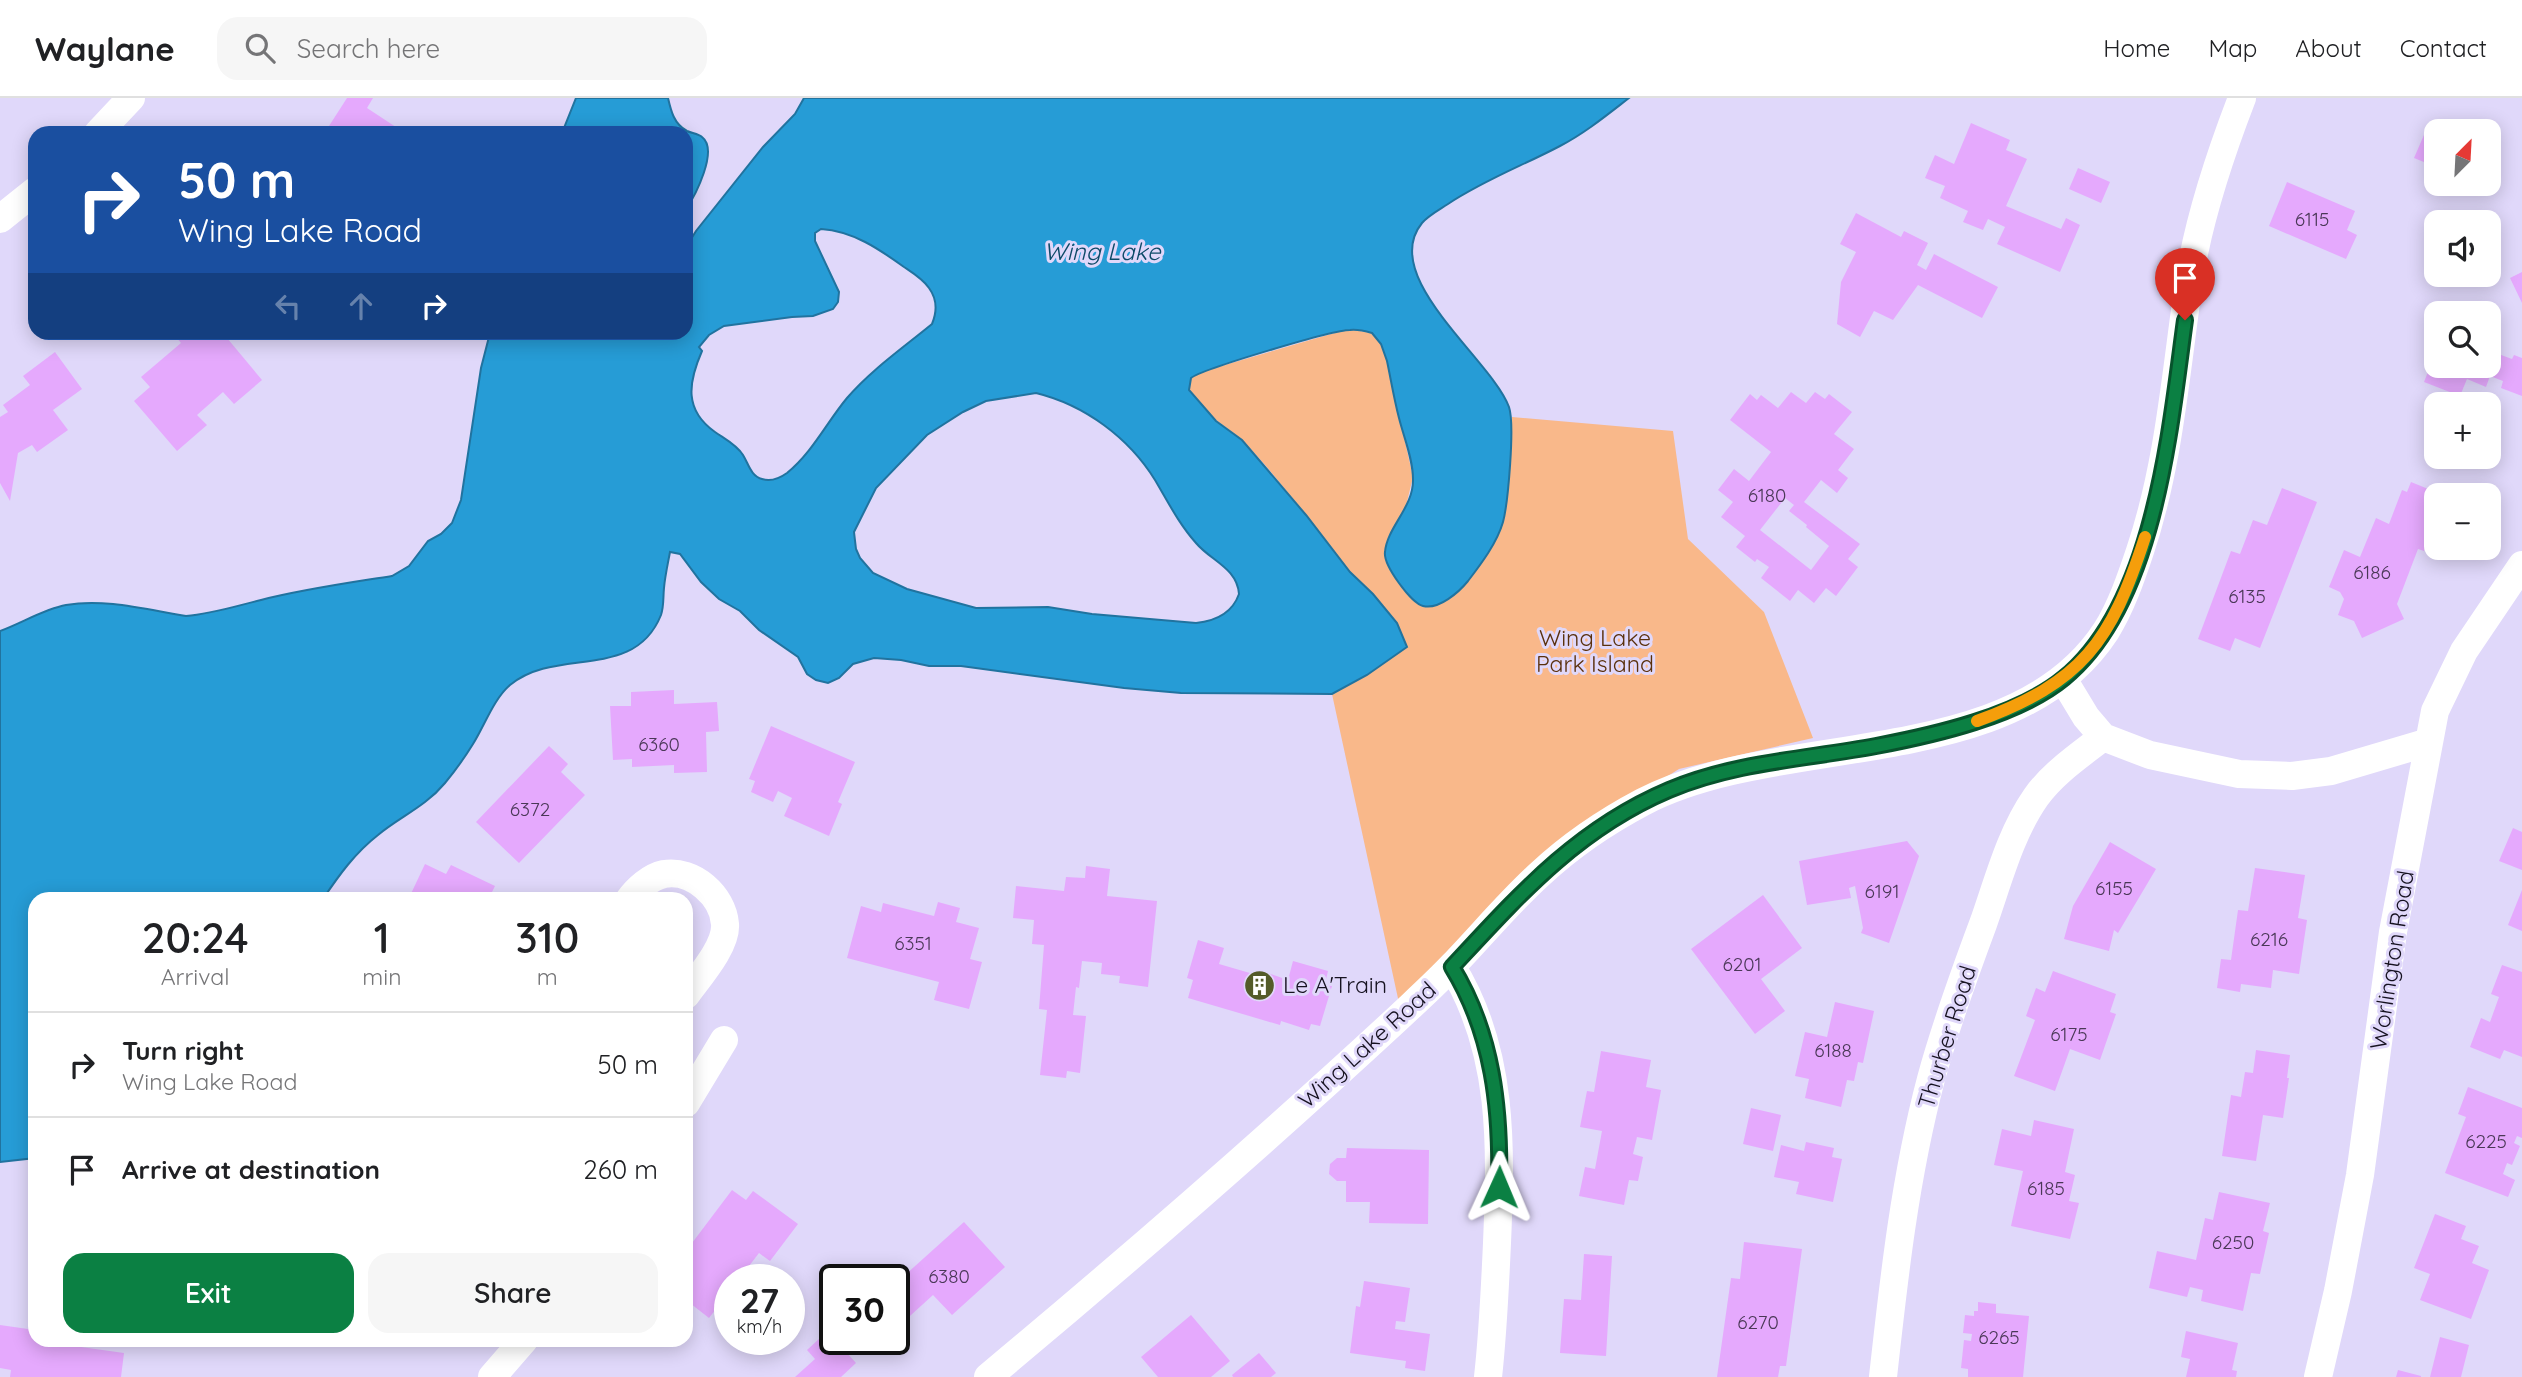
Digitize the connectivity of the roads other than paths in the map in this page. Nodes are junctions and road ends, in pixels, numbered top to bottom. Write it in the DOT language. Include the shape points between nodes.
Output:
graph roads {
  1 [pos="131,98"];
  2 [pos="2242,98"];
  3 [pos="105,126"];
  4 [pos="28,197"];
  5 [pos="0,219"];
  6 [pos="2522,565"];
  7 [pos="2063,680"];
  8 [pos="2103,737"];
  9 [pos="2429,742"];
  10 [pos="637,892"];
  11 [pos="1452,967"];
  12 [pos="693,986"];
  13 [pos="724,1040"];
  14 [pos="694,1070"];
  15 [pos="518,1347"];
  16 [pos="492,1377"];
  17 [pos="988,1377"];
  18 [pos="1488,1377"];
  19 [pos="1883,1377"];
  20 [pos="2318,1377"];
  1 -- 3 [label="street"];
  2 -- 7 [label="street, Wing Lake Road" via="2200,230 2164,459 2147,532 2107,630"];
  4 -- 5 [label="street"];
  6 -- 9 [label="street, Worlington Road" via="2464,652 2435,712"];
  7 -- 8 [label="street"];
  7 -- 11 [label="street, Wing Lake Road" via="2005,711 1960,727 1836,754 1732,769 1653,797 1544,870"];
  8 -- 9 [label="street" via="2150,755 2266,776 2331,771"];
  8 -- 19 [label="street, Thurber Road" via="2051,780 2028,809 1962,982 1931,1079 1913,1162"];
  9 -- 20 [label="street, Worlington Road" via="2393,932 2360,1175"];
  10 -- 12 [label="street" via="664,874 684,876 703,884 719,901 726,925 723,939"];
  11 -- 17 [label="street, Wing Lake Road" via="1339,1073"];
  11 -- 18 [label="street" via="1469,993 1480,1023 1497,1106 1498,1210"];
  13 -- 14 [label="street"];
  15 -- 16 [label="street"];
}
